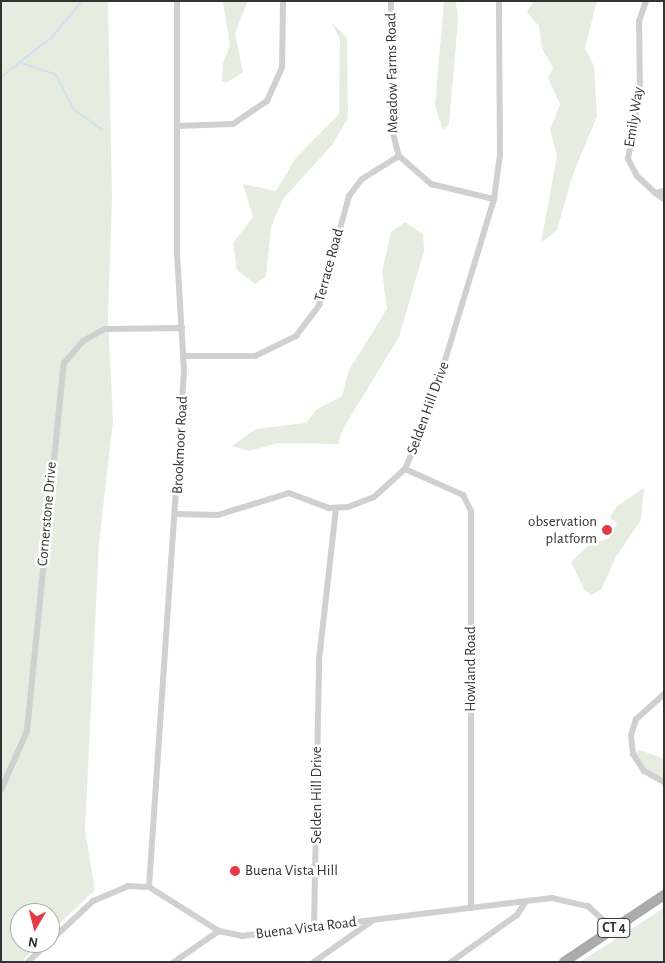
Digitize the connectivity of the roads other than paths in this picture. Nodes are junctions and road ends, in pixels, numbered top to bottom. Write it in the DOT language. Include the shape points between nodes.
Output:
graph roads {
  1 [pos="177,1"];
  2 [pos="283,1"];
  3 [pos="391,1"];
  4 [pos="499,1"];
  5 [pos="646,1"];
  6 [pos="177,126"];
  7 [pos="398,156"];
  8 [pos="664,191"];
  9 [pos="655,193"];
  10 [pos="494,199"];
  11 [pos="664,199"];
  12 [pos="182,328"];
  13 [pos="184,356"];
  14 [pos="405,469"];
  15 [pos="336,509"];
  16 [pos="176,514"];
  17 [pos="664,694"];
  18 [pos="664,782"];
  19 [pos="1,790"];
  20 [pos="150,887"];
  21 [pos="664,895"];
  22 [pos="526,901"];
  23 [pos="471,908"];
  24 [pos="372,920"];
  25 [pos="314,927"];
  26 [pos="613,929"];
  27 [pos="219,931"];
  28 [pos="28,962"];
  29 [pos="174,962"];
  30 [pos="314,962"];
  31 [pos="452,962"];
  32 [pos="564,962"];
  1 -- 6 [label="street, Brookmoor Road"];
  2 -- 6 [label="street" via="281,73 267,101 233,124"];
  3 -- 7 [label="street, Meadow Farms Road" via="391,125"];
  4 -- 10 [label="street, Selden Hill Drive" via="500,154"];
  5 -- 9 [label="street, Emily Way" via="639,21 640,90 628,159 637,176"];
  6 -- 12 [label="street, Brookmoor Road"];
  7 -- 10 [label="street" via="430,184"];
  7 -- 13 [label="street, Terrace Road" via="362,179 349,196 319,305 296,336 255,356"];
  8 -- 9 [label="street"];
  9 -- 11 [label="street, Emily Way"];
  10 -- 14 [label="street, Selden Hill Drive" via="429,412"];
  12 -- 13 [label="street, Brookmoor Road"];
  12 -- 19 [label="street, Cornerstone Drive" via="105,330 78,346 64,363 27,731"];
  13 -- 16 [label="street, Brookmoor Road"];
  14 -- 15 [label="street, Selden Hill Drive" via="370,500"];
  14 -- 23 [label="street, Howland Road" via="463,494 472,511"];
  15 -- 16 [label="street" via="289,493 218,515"];
  15 -- 25 [label="street, Selden Hill Drive" via="319,660"];
  16 -- 20 [label="street, Brookmoor Road"];
  17 -- 18 [label="street" via="636,719 631,735 633,754 644,771"];
  20 -- 27 [label="street, Buena Vista Road"];
  20 -- 28 [label="street" via="123,887 100,895"];
  21 -- 26 [label="main road, CT 4"];
  22 -- 23 [label="street, Buena Vista Road"];
  22 -- 26 [label="street, Buena Vista Road" via="572,901 597,912"];
  22 -- 31 [label="street" via="517,915"];
  23 -- 24 [label="street, Buena Vista Road"];
  24 -- 25 [label="street, Buena Vista Road"];
  24 -- 30 [label="street"];
  25 -- 27 [label="street, Buena Vista Road" via="256,936"];
  26 -- 32 [label="main road, CT 4"];
  27 -- 29 [label="street"];
}
